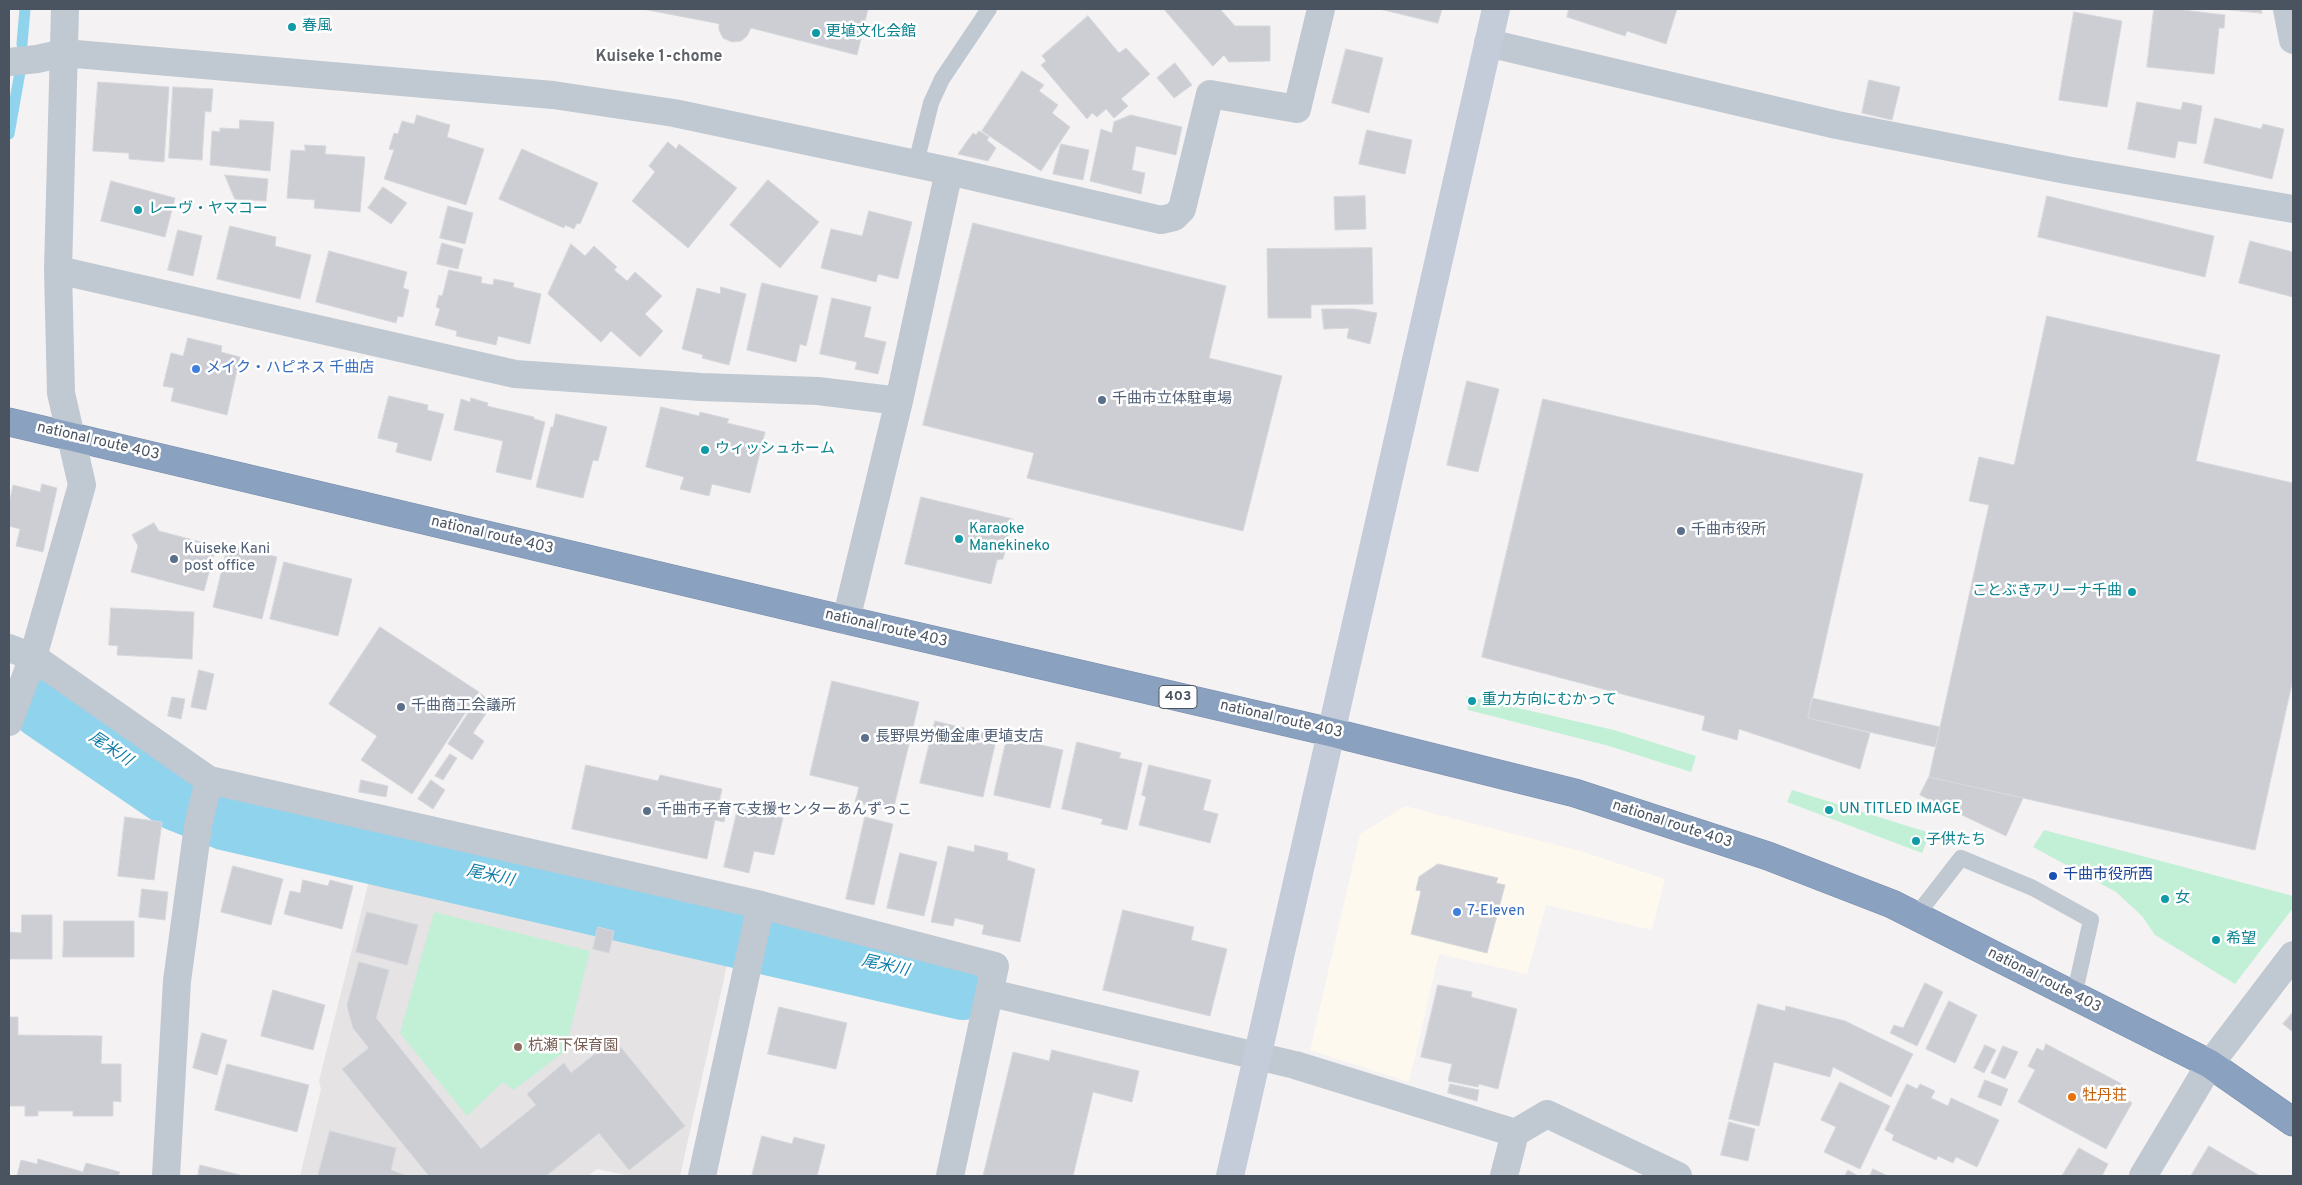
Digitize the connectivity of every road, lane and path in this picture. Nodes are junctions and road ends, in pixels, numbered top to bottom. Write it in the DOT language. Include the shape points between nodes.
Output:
graph roads {
  1 [pos="65,9"];
  2 [pos="988,9"];
  3 [pos="1321,9"];
  4 [pos="1496,9"];
  5 [pos="2287,9"];
  6 [pos="2293,40"];
  7 [pos="1488,43"];
  8 [pos="64,53"];
  9 [pos="9,62"];
  10 [pos="916,163"];
  11 [pos="949,171"];
  12 [pos="2293,210"];
  13 [pos="58,270"];
  14 [pos="899,400"];
  15 [pos="9,422"];
  16 [pos="71,435"];
  17 [pos="846,620"];
  18 [pos="21,652"];
  19 [pos="9,722"];
  20 [pos="1330,732"];
  21 [pos="208,784"];
  22 [pos="760,912"];
  23 [pos="1916,916"];
  24 [pos="2293,956"];
  25 [pos="991,993"];
  26 [pos="2074,996"];
  27 [pos="1257,1057"];
  28 [pos="2210,1064"];
  29 [pos="2293,1122"];
  30 [pos="1515,1133"];
  31 [pos="166,1176"];
  32 [pos="702,1176"];
  33 [pos="950,1176"];
  34 [pos="1230,1176"];
  35 [pos="1504,1176"];
  36 [pos="1678,1176"];
  37 [pos="2143,1176"];
  1 -- 8 [label="street"];
  2 -- 10 [label="lane" via="942,78 931,103"];
  3 -- 11 [label="street" via="1297,109 1210,94 1182,209 1174,217 1161,220"];
  4 -- 7 [label="street"];
  5 -- 6 [label="street"];
  7 -- 12 [label="street" via="1837,125"];
  7 -- 20 [label="street"];
  8 -- 9 [label="street"];
  8 -- 10 [label="street" via="553,95 674,113"];
  8 -- 13 [label="street"];
  10 -- 11 [label="street"];
  11 -- 14 [label="street"];
  13 -- 14 [label="street" via="515,374 702,388 818,391"];
  13 -- 16 [label="street" via="61,393"];
  14 -- 17 [label="street"];
  15 -- 16 [label="highway, national route 403 / 403"];
  16 -- 17 [label="highway, national route 403 / 403"];
  16 -- 18 [label="street" via="82,485"];
  17 -- 20 [label="highway, national route 403 / 403"];
  18 -- 19 [label="street"];
  18 -- 21 [label="street"];
  20 -- 23 [label="highway, national route 403 / 403" via="1584,796 1768,856"];
  20 -- 27 [label="street"];
  21 -- 22 [label="street"];
  21 -- 31 [label="street" via="198,826 177,981"];
  22 -- 25 [label="street" via="995,966"];
  22 -- 32 [label="street"];
  23 -- 26 [label="highway, national route 403 / 403"];
  23 -- 26 [label="lane" via="1962,858 2033,888 2091,920"];
  24 -- 28 [label="street"];
  25 -- 27 [label="street"];
  25 -- 33 [label="street"];
  26 -- 28 [label="highway, national route 403 / 403"];
  27 -- 30 [label="street" via="1295,1065"];
  27 -- 34 [label="street"];
  28 -- 29 [label="highway, national route 403 / 403"];
  28 -- 37 [label="street"];
  30 -- 35 [label="street"];
  30 -- 36 [label="street" via="1547,1114"];
}
